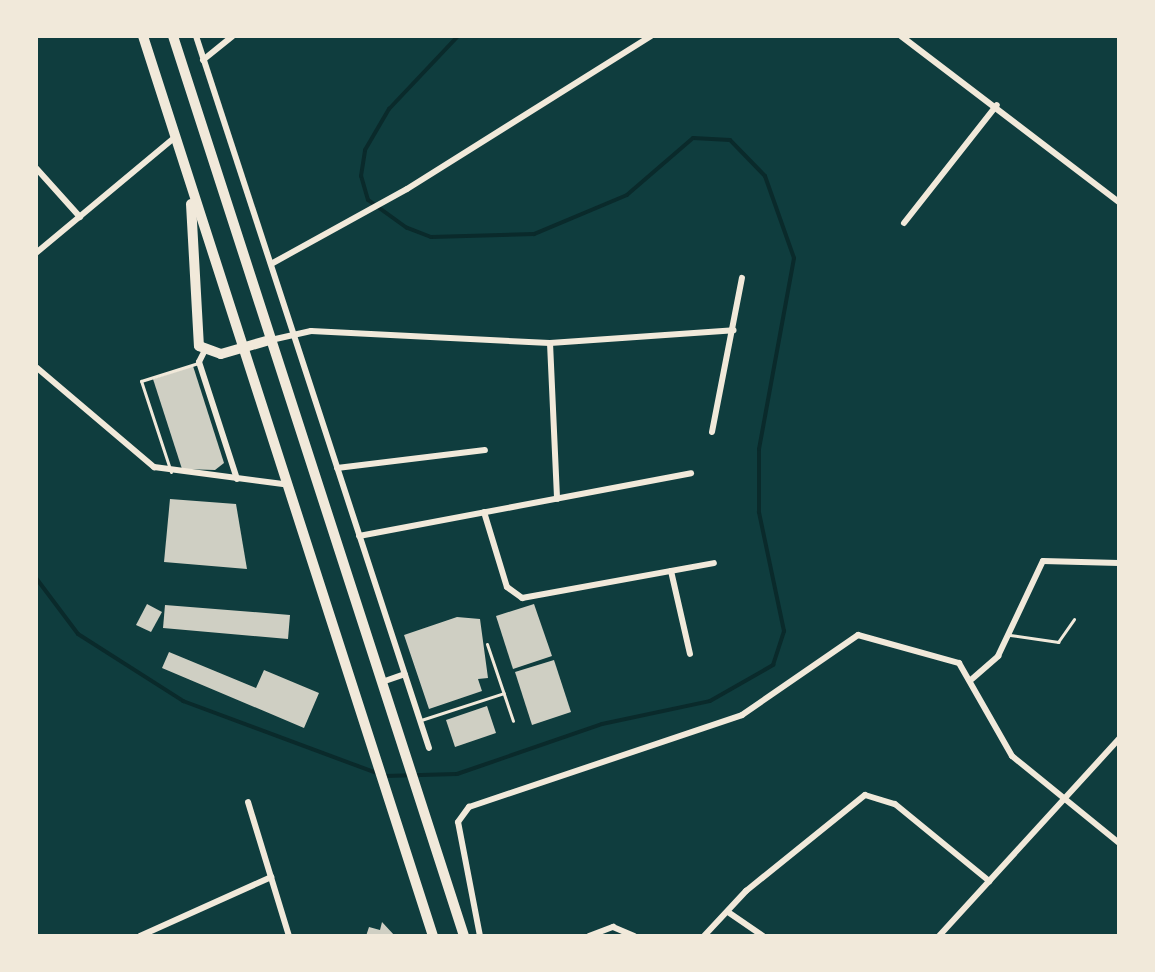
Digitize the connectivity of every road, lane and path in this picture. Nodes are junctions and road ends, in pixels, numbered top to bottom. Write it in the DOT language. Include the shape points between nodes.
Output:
graph roads {
  1 [pos="143,36"];
  2 [pos="173,36"];
  3 [pos="196,36"];
  4 [pos="233,36"];
  5 [pos="651,36"];
  6 [pos="901,36"];
  7 [pos="203,60"];
  8 [pos="997,105"];
  9 [pos="174,138"];
  10 [pos="36,168"];
  11 [pos="190,190"];
  12 [pos="1119,202"];
  13 [pos="80,217"];
  14 [pos="904,223"];
  15 [pos="36,253"];
  16 [pos="271,264"];
  17 [pos="742,278"];
  18 [pos="734,330"];
  19 [pos="292,333"];
  20 [pos="266,341"];
  21 [pos="550,343"];
  22 [pos="239,350"];
  23 [pos="202,357"];
  24 [pos="36,367"];
  25 [pos="712,432"];
  26 [pos="485,450"];
  27 [pos="337,468"];
  28 [pos="171,472"];
  29 [pos="691,473"];
  30 [pos="237,479"];
  31 [pos="283,484"];
  32 [pos="557,499"];
  33 [pos="484,512"];
  34 [pos="359,536"];
  35 [pos="714,563"];
  36 [pos="1119,563"];
  37 [pos="671,571"];
  38 [pos="1074,619"];
  39 [pos="1010,635"];
  40 [pos="487,644"];
  41 [pos="690,654"];
  42 [pos="405,674"];
  43 [pos="972,679"];
  44 [pos="379,683"];
  45 [pos="504,693"];
  46 [pos="421,720"];
  47 [pos="513,721"];
  48 [pos="1119,739"];
  49 [pos="429,748"];
  50 [pos="1063,801"];
  51 [pos="248,802"];
  52 [pos="1119,843"];
  53 [pos="271,877"];
  54 [pos="989,881"];
  55 [pos="728,912"];
  56 [pos="140,936"];
  57 [pos="289,936"];
  58 [pos="433,936"];
  59 [pos="464,936"];
  60 [pos="480,936"];
  61 [pos="589,936"];
  62 [pos="634,936"];
  63 [pos="704,936"];
  64 [pos="763,936"];
  65 [pos="939,936"];
  1 -- 9 [label="highway"];
  2 -- 20 [label="highway"];
  3 -- 7 [label="street"];
  4 -- 7 [label="street"];
  5 -- 16 [label="street" via="407,189"];
  6 -- 8 [label="street"];
  7 -- 16 [label="street"];
  8 -- 12 [label="street"];
  8 -- 14 [label="street"];
  9 -- 11 [label="highway"];
  9 -- 13 [label="street"];
  10 -- 13 [label="street"];
  11 -- 22 [label="highway"];
  11 -- 23 [label="highway" via="196,335"];
  13 -- 15 [label="street"];
  16 -- 19 [label="street"];
  17 -- 18 [label="street"];
  18 -- 21 [label="street"];
  18 -- 25 [label="street"];
  19 -- 20 [label="street"];
  19 -- 21 [label="street"];
  19 -- 27 [label="street"];
  20 -- 22 [label="highway"];
  20 -- 44 [label="highway"];
  21 -- 32 [label="street"];
  22 -- 23 [label="highway"];
  22 -- 31 [label="highway"];
  23 -- 28 [label="lane" via="141,381"];
  23 -- 30 [label="street"];
  24 -- 28 [label="street" via="154,467"];
  26 -- 27 [label="street"];
  27 -- 34 [label="street"];
  28 -- 30 [label="street"];
  29 -- 32 [label="street"];
  30 -- 31 [label="street"];
  31 -- 58 [label="highway"];
  32 -- 33 [label="street"];
  33 -- 34 [label="street"];
  33 -- 37 [label="street" via="513,595 535,598"];
  34 -- 42 [label="street"];
  35 -- 37 [label="street"];
  36 -- 39 [label="street" via="1043,561"];
  37 -- 41 [label="street"];
  38 -- 39 [label="lane" via="1058,642"];
  39 -- 43 [label="street" via="991,667"];
  40 -- 45 [label="lane"];
  42 -- 44 [label="street"];
  42 -- 46 [label="street"];
  43 -- 50 [label="street" via="1002,743"];
  43 -- 60 [label="street" via="937,654 858,635 742,715 469,807 458,822"];
  44 -- 59 [label="highway"];
  45 -- 46 [label="lane"];
  45 -- 47 [label="lane"];
  46 -- 49 [label="street"];
  48 -- 50 [label="street"];
  50 -- 52 [label="street"];
  50 -- 54 [label="street"];
  51 -- 53 [label="street"];
  53 -- 56 [label="street"];
  53 -- 57 [label="street"];
  54 -- 55 [label="street" via="895,804 865,795"];
  54 -- 65 [label="street"];
  55 -- 63 [label="street"];
  55 -- 64 [label="street"];
  61 -- 62 [label="street" via="613,927"];
}
